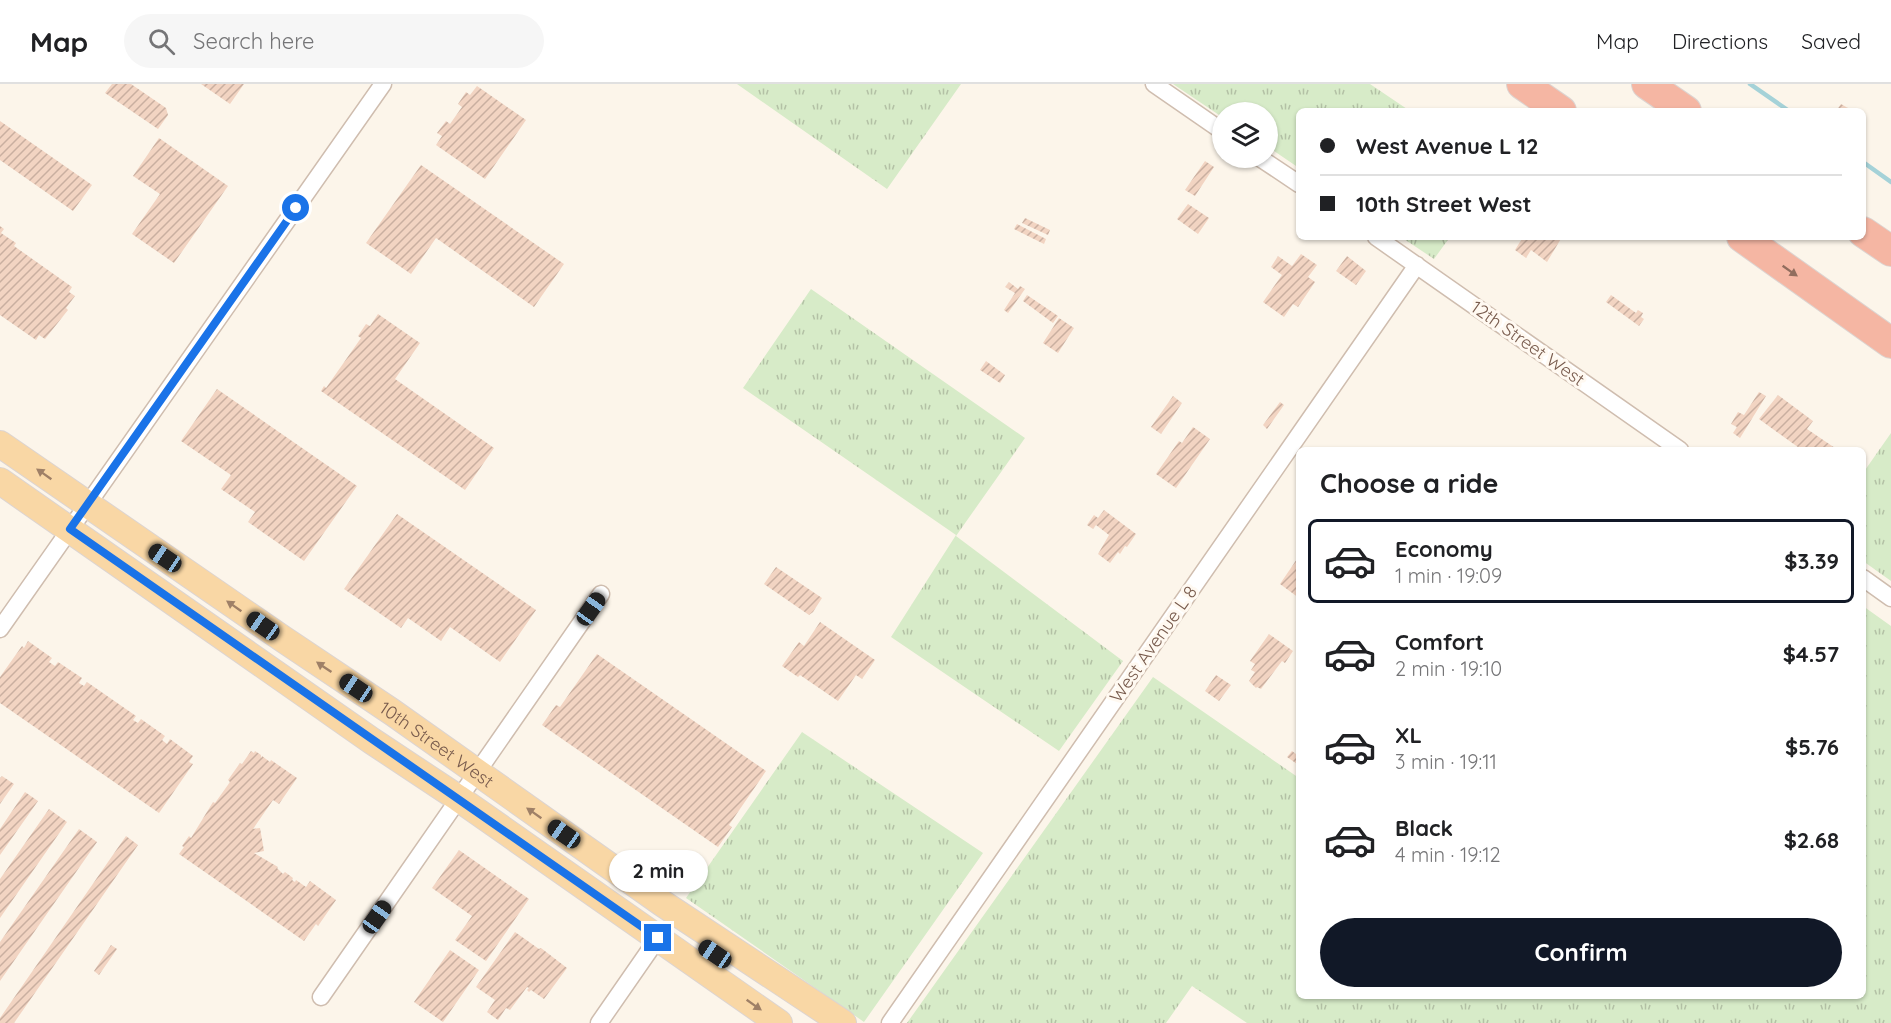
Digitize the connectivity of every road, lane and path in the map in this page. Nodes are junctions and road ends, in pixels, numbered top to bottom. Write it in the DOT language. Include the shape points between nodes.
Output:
graph roads {
  1 [pos="383,84"];
  2 [pos="1154,84"];
  3 [pos="1522,84"];
  4 [pos="1647,84"];
  5 [pos="1557,108"];
  6 [pos="1682,108"];
  7 [pos="1212,124"];
  8 [pos="1275,168"];
  9 [pos="1296,182"];
  10 [pos="1866,234"];
  11 [pos="1380,240"];
  12 [pos="1746,240"];
  13 [pos="1891,251"];
  14 [pos="1417,266"];
  15 [pos="1891,343"];
  16 [pos="0,444"];
  17 [pos="1676,447"];
  18 [pos="0,481"];
  19 [pos="87,504"];
  20 [pos="70,529"];
  21 [pos="1866,580"];
  22 [pos="602,594"];
  23 [pos="1891,598"];
  24 [pos="0,629"];
  25 [pos="476,773"];
  26 [pos="458,798"];
  27 [pos="658,938"];
  28 [pos="776,979"];
  29 [pos="321,997"];
  30 [pos="599,1023"];
  31 [pos="779,1023"];
  32 [pos="843,1023"];
  33 [pos="890,1023"];
  1 -- 19 [label="street"];
  2 -- 7 [label="street"];
  3 -- 5 [label="highway"];
  4 -- 6 [label="highway"];
  8 -- 9 [label="street"];
  10 -- 13 [label="highway"];
  11 -- 14 [label="street, 12th Street West"];
  12 -- 15 [label="highway, one-way"];
  14 -- 17 [label="street, 12th Street West"];
  14 -- 33 [label="street, West Avenue L 8"];
  19 -- 16 [label="main road, 10th Street West, one-way"];
  18 -- 20 [label="main road, 10th Street West"];
  19 -- 20 [label="street"];
  25 -- 19 [label="main road, 10th Street West, one-way"];
  20 -- 24 [label="street"];
  20 -- 26 [label="main road, 10th Street West"];
  21 -- 23 [label="street"];
  22 -- 25 [label="street"];
  25 -- 26 [label="street"];
  28 -- 25 [label="main road, 10th Street West, one-way"];
  26 -- 27 [label="main road, 10th Street West"];
  26 -- 29 [label="street"];
  27 -- 28 [label="main road" via="671,930 682,933 732,966"];
  27 -- 30 [label="street"];
  27 -- 31 [label="main road, 10th Street West, one-way"];
  28 -- 32 [label="main road, 10th Street West"];
}
